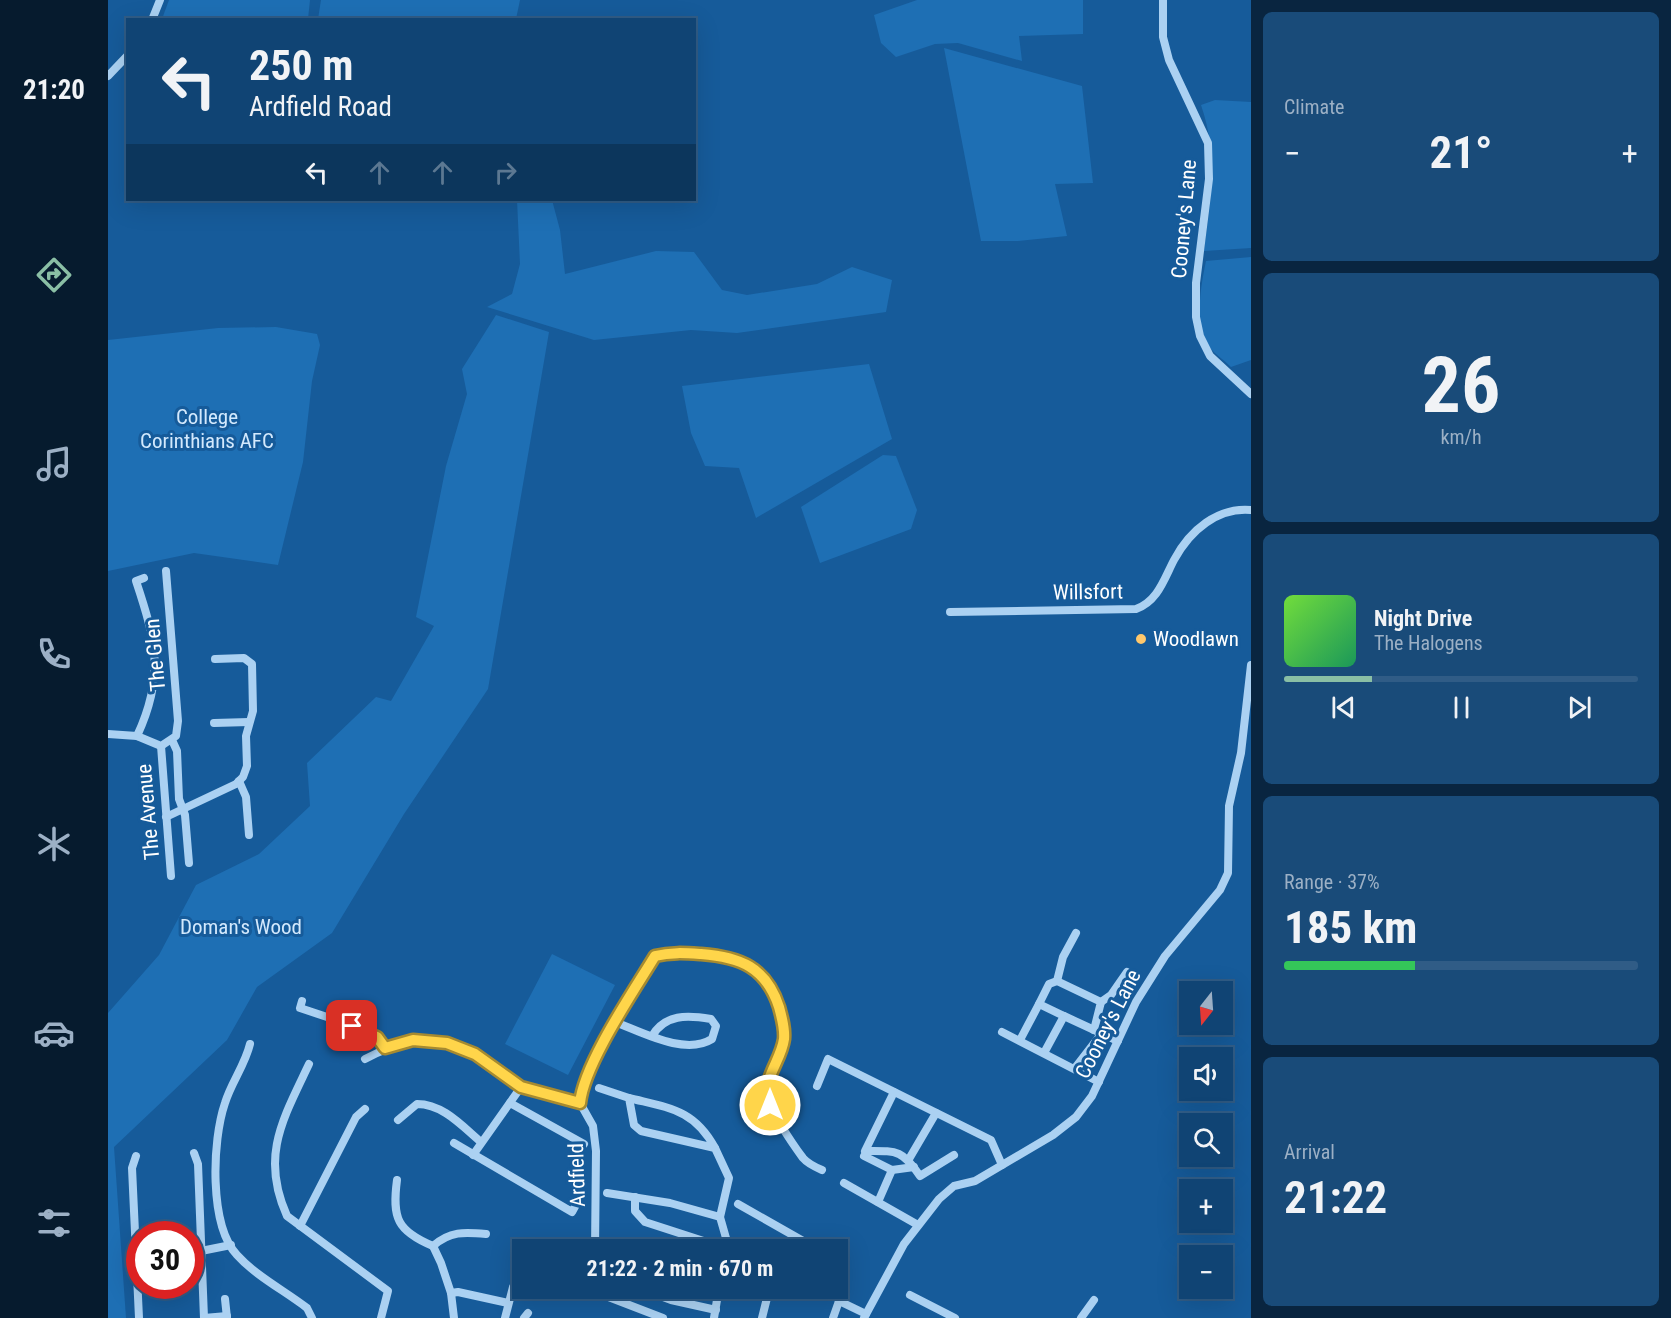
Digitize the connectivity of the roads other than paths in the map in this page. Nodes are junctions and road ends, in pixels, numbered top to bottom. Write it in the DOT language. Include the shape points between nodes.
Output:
graph roads {
  1 [pos="160,0"];
  2 [pos="1163,0"];
  3 [pos="153,18"];
  4 [pos="126,57"];
  5 [pos="108,76"];
  6 [pos="1251,394"];
  7 [pos="1251,510"];
  8 [pos="166,571"];
  9 [pos="144,578"];
  10 [pos="950,612"];
  11 [pos="215,659"];
  12 [pos="1251,666"];
  13 [pos="249,722"];
  14 [pos="214,723"];
  15 [pos="108,734"];
  16 [pos="137,736"];
  17 [pos="174,738"];
  18 [pos="161,746"];
  19 [pos="239,781"];
  20 [pos="183,810"];
  21 [pos="166,817"];
  22 [pos="249,835"];
  23 [pos="189,863"];
  24 [pos="171,876"];
  25 [pos="1076,933"];
  26 [pos="1127,972"];
  27 [pos="1057,981"];
  28 [pos="302,1001"];
  29 [pos="1101,1002"];
  30 [pos="1039,1004"];
  31 [pos="1064,1016"];
  32 [pos="615,1022"];
  33 [pos="1002,1032"];
  34 [pos="1098,1032"];
  35 [pos="652,1036"];
  36 [pos="1020,1040"];
  37 [pos="1118,1041"];
  38 [pos="250,1044"];
  39 [pos="385,1048"];
  40 [pos="1044,1053"];
  41 [pos="365,1059"];
  42 [pos="309,1064"];
  43 [pos="1075,1068"];
  44 [pos="1099,1082"];
  45 [pos="817,1086"];
  46 [pos="521,1087"];
  47 [pos="599,1088"];
  48 [pos="894,1092"];
  49 [pos="629,1098"];
  50 [pos="510,1102"];
  51 [pos="580,1103"];
  52 [pos="365,1109"];
  53 [pos="936,1113"];
  54 [pos="398,1120"];
  55 [pos="481,1142"];
  56 [pos="454,1143"];
  57 [pos="584,1144"];
  58 [pos="715,1148"];
  59 [pos="194,1153"];
  60 [pos="473,1155"];
  61 [pos="954,1155"];
  62 [pos="136,1156"];
  63 [pos="864,1156"];
  64 [pos="909,1159"];
  65 [pos="1002,1165"];
  66 [pos="914,1167"];
  67 [pos="822,1170"];
  68 [pos="892,1170"];
  69 [pos="397,1180"];
  70 [pos="844,1183"];
  71 [pos="607,1193"];
  72 [pos="636,1197"];
  73 [pos="578,1201"];
  74 [pos="878,1202"];
  75 [pos="738,1204"];
  76 [pos="720,1217"];
  77 [pos="200,1221"];
  78 [pos="918,1225"];
  79 [pos="300,1226"];
  80 [pos="486,1234"];
  81 [pos="595,1239"];
  82 [pos="697,1239"];
  83 [pos="726,1239"];
  84 [pos="800,1239"];
  85 [pos="231,1245"];
  86 [pos="433,1246"];
  87 [pos="204,1250"];
  88 [pos="512,1290"];
  89 [pos="451,1293"];
  90 [pos="910,1295"];
  91 [pos="203,1299"];
  92 [pos="225,1299"];
  93 [pos="613,1299"];
  94 [pos="668,1299"];
  95 [pos="717,1299"];
  96 [pos="767,1299"];
  97 [pos="1094,1300"];
  98 [pos="839,1301"];
  99 [pos="508,1304"];
  100 [pos="715,1314"];
  101 [pos="865,1316"];
  102 [pos="227,1317"];
  103 [pos="139,1318"];
  104 [pos="204,1318"];
  105 [pos="312,1318"];
  106 [pos="381,1318"];
  107 [pos="454,1318"];
  108 [pos="505,1318"];
  109 [pos="661,1318"];
  110 [pos="762,1318"];
  111 [pos="833,1318"];
  112 [pos="955,1318"];
  113 [pos="1081,1318"];
  1 -- 3 [label="street"];
  2 -- 6 [label="street, Cooney's Lane" via="1169,60 1208,143 1209,179 1196,283 1200,336 1210,356"];
  4 -- 5 [label="street"];
  7 -- 10 [label="street, Willsfort" via="1227,510 1212,517 1175,557 1153,601 1136,609"];
  8 -- 17 [label="street, The Glen" via="178,721"];
  9 -- 16 [label="street" via="136,581 150,622 154,688"];
  11 -- 13 [label="street" via="244,658 252,664 253,711"];
  12 -- 37 [label="street, Cooney's Lane" via="1241,753 1229,806 1224,882 1165,956 1136,1002"];
  13 -- 14 [label="street"];
  13 -- 19 [label="street" via="247,766"];
  15 -- 16 [label="street"];
  16 -- 18 [label="street"];
  17 -- 18 [label="street"];
  17 -- 20 [label="street, The Glen"];
  18 -- 21 [label="street, The Avenue"];
  19 -- 20 [label="street"];
  19 -- 22 [label="street" via="246,797"];
  20 -- 21 [label="street"];
  20 -- 23 [label="street, The Glen"];
  21 -- 24 [label="street, The Avenue"];
  25 -- 27 [label="street" via="1063,957"];
  26 -- 29 [label="street"];
  27 -- 29 [label="street"];
  27 -- 30 [label="street" via="1049,984"];
  28 -- 39 [label="street" via="300,1008 369,1031"];
  29 -- 34 [label="street"];
  30 -- 31 [label="street"];
  30 -- 36 [label="street"];
  31 -- 34 [label="street"];
  31 -- 40 [label="street"];
  32 -- 35 [label="street"];
  32 -- 51 [label="street" via="582,1089"];
  32 -- 67 [label="street" via="655,956 671,952 725,956 749,965 773,993 784,1022 782,1048 766,1087 768,1100 803,1158"];
  33 -- 36 [label="street"];
  34 -- 37 [label="street"];
  34 -- 43 [label="street"];
  35 -- 35 [label="street" via="690,1045 704,1044 712,1039 716,1026 711,1019 693,1016 670,1019 660,1024"];
  36 -- 40 [label="street"];
  37 -- 44 [label="street, Cooney's Lane"];
  38 -- 85 [label="street" via="225,1103 216,1155 218,1203"];
  39 -- 41 [label="street"];
  39 -- 46 [label="street" via="413,1040 447,1043 475,1054"];
  40 -- 43 [label="street"];
  42 -- 79 [label="street" via="279,1129 274,1151 274,1178 280,1199 287,1216"];
  43 -- 44 [label="street"];
  44 -- 65 [label="street, Cooney's Lane" via="1076,1117"];
  45 -- 48 [label="street" via="828,1059"];
  46 -- 50 [label="street"];
  46 -- 51 [label="street"];
  47 -- 49 [label="street"];
  48 -- 53 [label="street"];
  48 -- 64 [label="street" via="865,1151 898,1151"];
  49 -- 58 [label="street" via="682,1111 702,1128"];
  49 -- 58 [label="street" via="634,1125 641,1131"];
  50 -- 55 [label="street"];
  50 -- 57 [label="street"];
  51 -- 81 [label="street, Ardfield" via="593,1126 596,1151"];
  52 -- 79 [label="street" via="356,1116"];
  53 -- 64 [label="street"];
  53 -- 65 [label="street" via="991,1140"];
  54 -- 55 [label="street" via="417,1104 429,1104"];
  55 -- 60 [label="street"];
  56 -- 60 [label="street"];
  58 -- 76 [label="street" via="729,1178"];
  59 -- 77 [label="street" via="198,1164"];
  60 -- 73 [label="street" via="572,1212"];
  61 -- 66 [label="street" via="920,1176"];
  62 -- 103 [label="street" via="132,1168"];
  63 -- 68 [label="street"];
  64 -- 66 [label="street"];
  65 -- 78 [label="street, Cooney's Lane" via="975,1182 954,1186"];
  66 -- 68 [label="street"];
  68 -- 74 [label="street"];
  69 -- 86 [label="street" via="394,1204 401,1226"];
  70 -- 74 [label="street"];
  71 -- 72 [label="street"];
  72 -- 76 [label="street"];
  72 -- 82 [label="street" via="635,1211 645,1222"];
  74 -- 78 [label="street"];
  75 -- 84 [label="street"];
  76 -- 83 [label="street"];
  78 -- 101 [label="street, Cooney's Lane"];
  79 -- 106 [label="street" via="387,1291"];
  80 -- 86 [label="street" via="459,1232 444,1236"];
  85 -- 87 [label="street"];
  85 -- 105 [label="street" via="243,1262 307,1308"];
  86 -- 89 [label="street"];
  88 -- 99 [label="street"];
  89 -- 99 [label="street"];
  89 -- 107 [label="street"];
  90 -- 112 [label="street"];
  91 -- 104 [label="street"];
  92 -- 102 [label="street"];
  93 -- 109 [label="street"];
  94 -- 100 [label="street"];
  95 -- 100 [label="street"];
  96 -- 110 [label="street"];
  97 -- 113 [label="street"];
  98 -- 101 [label="street"];
  98 -- 111 [label="street"];
  99 -- 108 [label="street"];
  102 -- 104 [label="street"];
}
